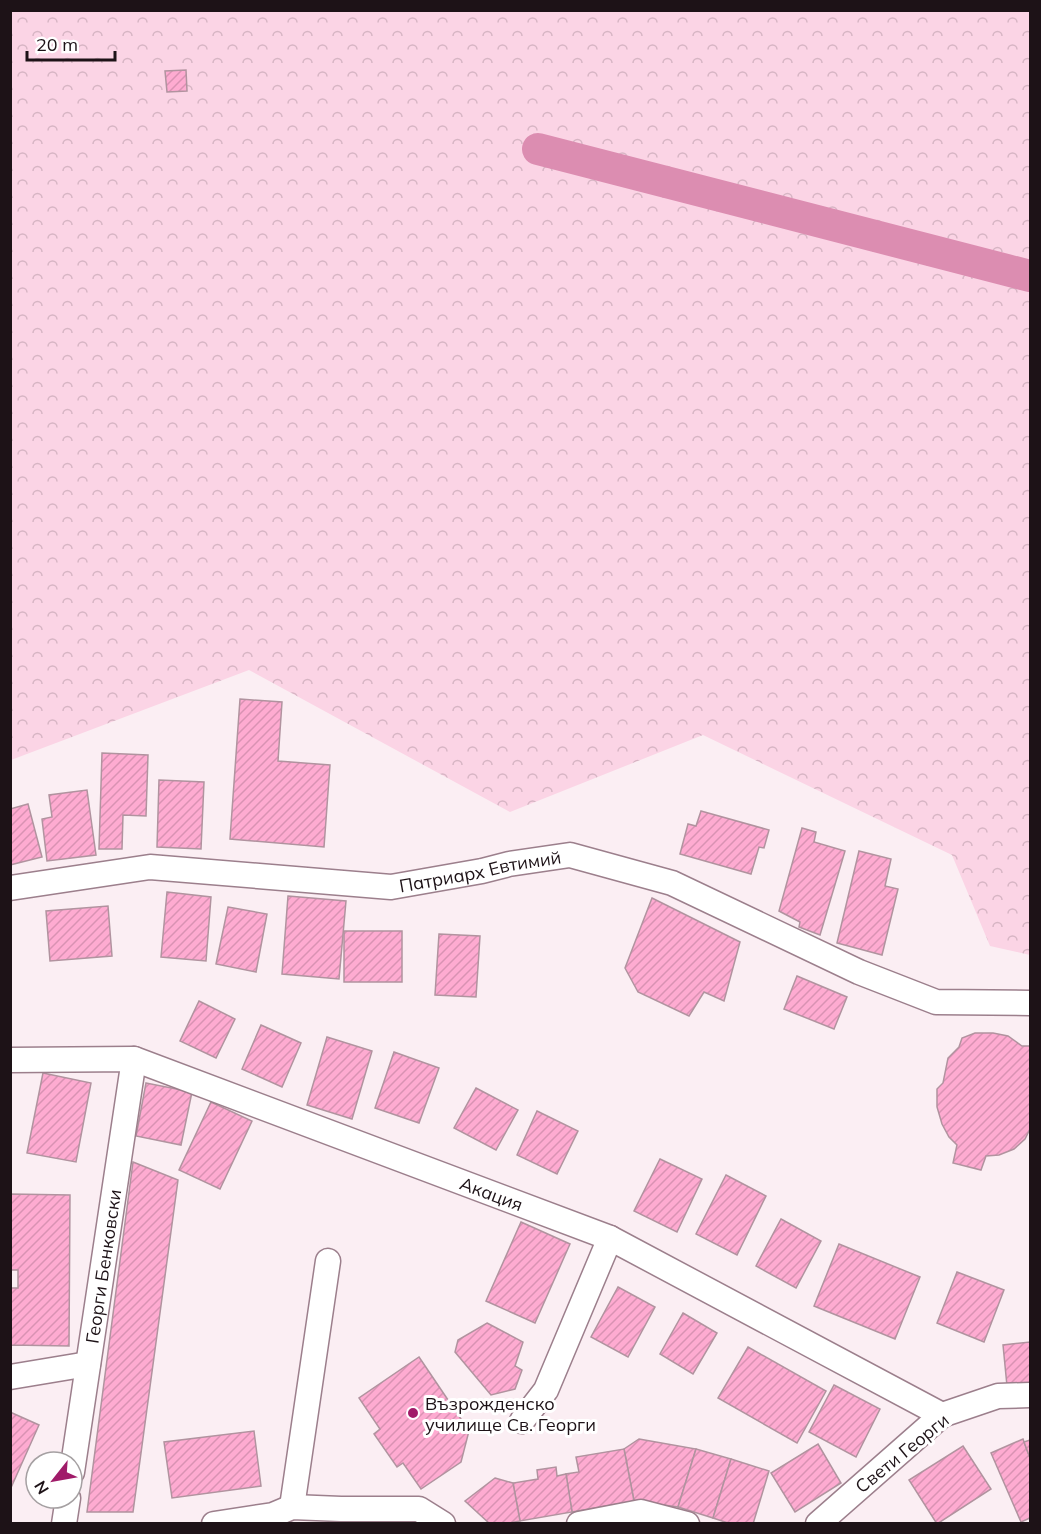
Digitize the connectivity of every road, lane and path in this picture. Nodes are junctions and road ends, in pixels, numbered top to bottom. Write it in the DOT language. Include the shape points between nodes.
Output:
graph roads {
  1 [pos="10,888"];
  2 [pos="1030,1003"];
  3 [pos="134,1059"];
  4 [pos="10,1060"];
  5 [pos="610,1238"];
  6 [pos="328,1261"];
  7 [pos="88,1364"];
  8 [pos="10,1377"];
  9 [pos="1030,1395"];
  10 [pos="942,1416"];
  11 [pos="522,1421"];
  12 [pos="75,1450"];
  13 [pos="282,1515"];
  14 [pos="214,1524"];
  15 [pos="443,1524"];
  16 [pos="579,1524"];
  17 [pos="687,1524"];
  18 [pos="818,1524"];
  1 -- 2 [label="street, Патриарх Евтимий" via="150,867 391,887 570,855 672,883 859,972 936,1002"];
  3 -- 4 [label="street, Акация"];
  3 -- 5 [label="street, Акация"];
  3 -- 7 [label="street, Георги Бенковски"];
  5 -- 10 [label="street, Акация"];
  5 -- 11 [label="street" via="546,1390"];
  6 -- 13 [label="street"];
  7 -- 8 [label="street"];
  7 -- 12 [label="street, Георги Бенковски"];
  9 -- 10 [label="street, Свети Георги" via="998,1396"];
  10 -- 18 [label="street, Свети Георги"];
  13 -- 14 [label="street"];
  13 -- 15 [label="street" via="341,1509 419,1509"];
  16 -- 17 [label="street" via="640,1512"];
}
